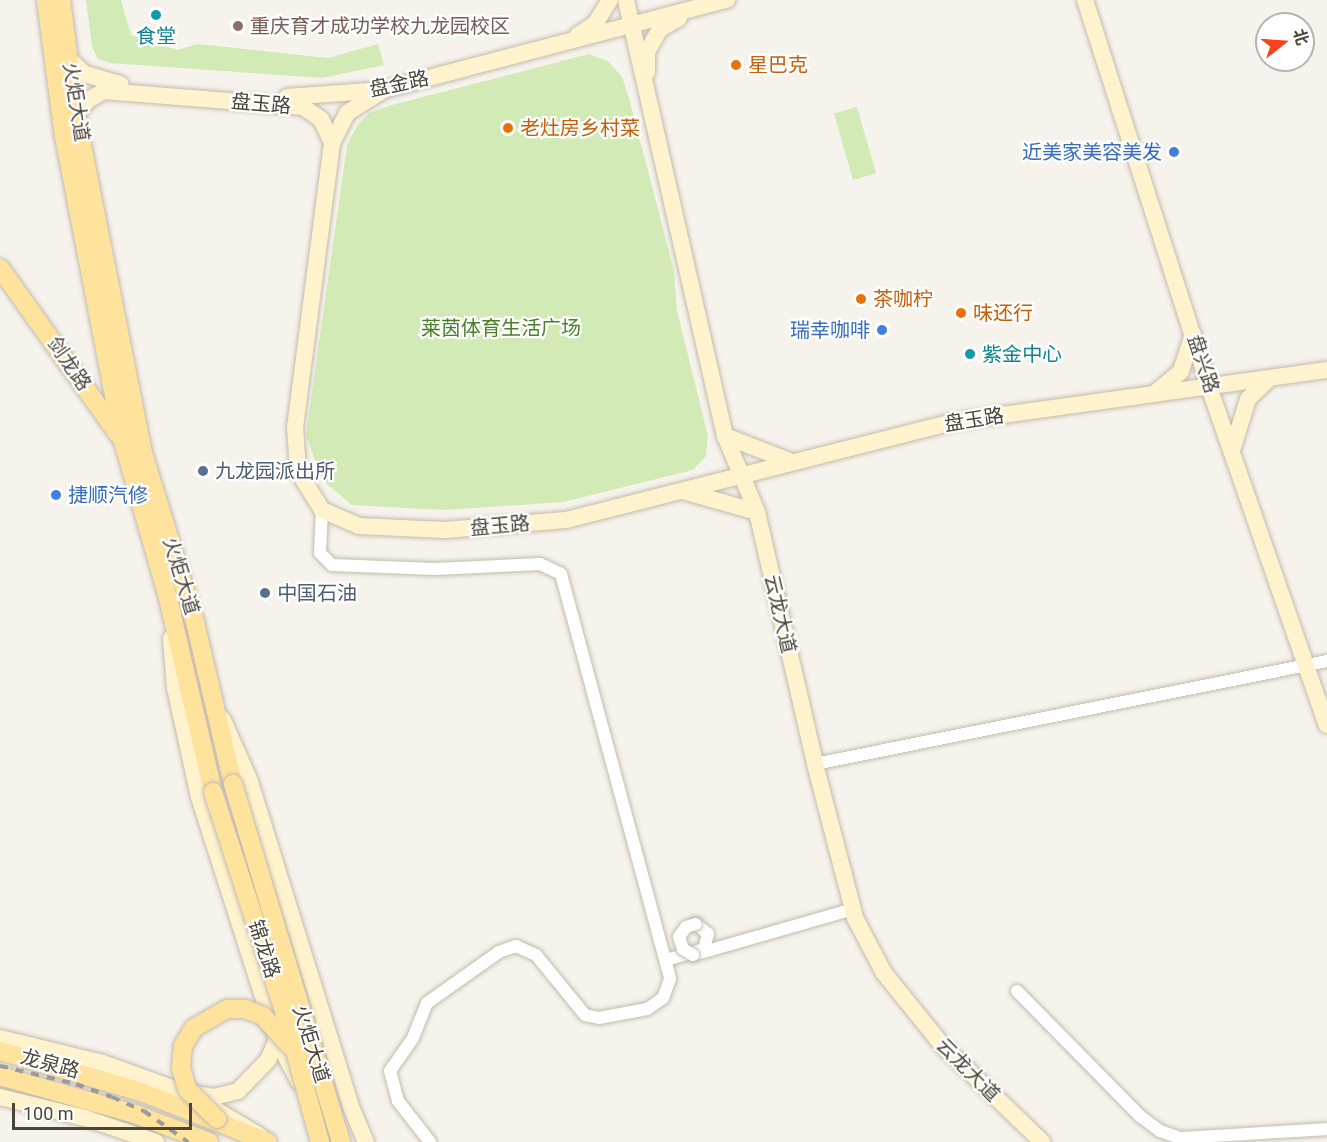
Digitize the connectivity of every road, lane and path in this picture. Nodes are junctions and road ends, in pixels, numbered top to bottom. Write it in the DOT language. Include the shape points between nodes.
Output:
graph roads {
  1 [pos="46,0"];
  2 [pos="61,0"];
  3 [pos="610,0"];
  4 [pos="626,0"];
  5 [pos="727,0"];
  6 [pos="1085,0"];
  7 [pos="695,9"];
  8 [pos="631,26"];
  9 [pos="569,42"];
  10 [pos="69,59"];
  11 [pos="383,90"];
  12 [pos="646,92"];
  13 [pos="76,115"];
  14 [pos="332,143"];
  15 [pos="0,268"];
  16 [pos="1193,334"];
  17 [pos="1327,370"];
  18 [pos="1270,378"];
  19 [pos="1209,387"];
  20 [pos="1153,394"];
  21 [pos="725,436"];
  22 [pos="123,441"];
  23 [pos="1233,447"];
  24 [pos="143,453"];
  25 [pos="792,462"];
  26 [pos="741,476"];
  27 [pos="682,490"];
  28 [pos="322,510"];
  29 [pos="757,512"];
  30 [pos="168,598"];
  31 [pos="1327,661"];
  32 [pos="1307,667"];
  33 [pos="213,698"];
  34 [pos="1327,725"];
  35 [pos="815,764"];
  36 [pos="213,792"];
  37 [pos="853,909"];
  38 [pos="666,960"];
  39 [pos="310,978"];
  40 [pos="1017,991"];
  41 [pos="262,993"];
  42 [pos="0,1038"];
  43 [pos="285,1045"];
  44 [pos="0,1051"];
  45 [pos="0,1076"];
  46 [pos="183,1092"];
  47 [pos="0,1097"];
  48 [pos="217,1119"];
  49 [pos="1327,1129"];
  50 [pos="156,1142"];
  51 [pos="209,1142"];
  52 [pos="268,1142"];
  53 [pos="320,1142"];
  54 [pos="332,1142"];
  55 [pos="341,1142"];
  56 [pos="366,1142"];
  57 [pos="430,1142"];
  58 [pos="1042,1142"];
  1 -- 22 [label="main road, 火炬大道" via="64,136"];
  2 -- 10 [label="main road, 火炬大道"];
  3 -- 9 [label="street" via="595,24"];
  4 -- 8 [label="street, 云龙大道"];
  5 -- 7 [label="street, 盘金路"];
  6 -- 16 [label="street, 盘兴路"];
  7 -- 8 [label="street, 盘金路"];
  7 -- 12 [label="street" via="660,29 647,52"];
  8 -- 9 [label="street, 盘金路"];
  8 -- 12 [label="street, 云龙大道"];
  9 -- 11 [label="street, 盘金路"];
  10 -- 11 [label="street, 盘金路" via="85,74 106,82 306,98"];
  10 -- 13 [label="main road, 火炬大道"];
  11 -- 14 [label="street" via="347,112"];
  12 -- 21 [label="street, 云龙大道"];
  13 -- 14 [label="street, 盘玉路" via="88,100 104,92 303,107 321,119"];
  13 -- 24 [label="main road, 火炬大道"];
  14 -- 28 [label="street" via="295,426 298,471"];
  15 -- 22 [label="main road, 剑龙路"];
  16 -- 19 [label="street, 盘兴路"];
  16 -- 20 [label="street" via="1181,371"];
  17 -- 18 [label="street, 盘玉路"];
  18 -- 19 [label="street, 盘玉路"];
  18 -- 23 [label="street" via="1248,399"];
  19 -- 20 [label="street, 盘玉路"];
  19 -- 23 [label="street, 盘兴路"];
  20 -- 25 [label="street, 盘玉路" via="952,422"];
  21 -- 25 [label="street"];
  21 -- 26 [label="street, 云龙大道"];
  22 -- 24 [label="main road, 剑龙路"];
  22 -- 30 [label="main road, 火炬大道"];
  23 -- 32 [label="street, 盘兴路"];
  24 -- 33 [label="main road, 火炬大道" via="195,622"];
  25 -- 26 [label="street, 盘玉路"];
  26 -- 27 [label="street, 盘玉路"];
  26 -- 29 [label="street, 云龙大道"];
  27 -- 28 [label="street, 盘玉路" via="566,520 445,530 359,526"];
  27 -- 29 [label="street"];
  28 -- 38 [label="street" via="320,553 332,565 436,569 540,564 561,574"];
  29 -- 35 [label="street, 云龙大道"];
  30 -- 36 [label="main road, 火炬大道"];
  30 -- 41 [label="street" via="175,688 199,797"];
  31 -- 32 [label="street"];
  32 -- 34 [label="street, 盘兴路"];
  32 -- 35 [label="street"];
  33 -- 39 [label="street" via="249,779"];
  33 -- 55 [label="main road, 火炬大道, bridge" via="233,784"];
  35 -- 37 [label="street, 云龙大道"];
  36 -- 43 [label="main road, 锦龙路, bridge" via="284,1011"];
  37 -- 38 [label="street, bridge" via="693,955 683,949 679,936 686,927 696,924 708,934 704,949"];
  37 -- 58 [label="street, 云龙大道" via="884,973 943,1046"];
  38 -- 57 [label="street" via="670,979 663,998 647,1009 599,1018 585,1015 536,955 516,946 499,952 428,1003 413,1038 390,1071 398,1101"];
  39 -- 41 [label="street" via="298,993 273,998"];
  39 -- 56 [label="street"];
  40 -- 49 [label="street" via="1140,1116 1160,1131 1180,1138"];
  41 -- 43 [label="street"];
  42 -- 46 [label="street" via="103,1063"];
  43 -- 46 [label="street" via="238,1091 214,1098"];
  43 -- 48 [label="main road, bridge" via="263,1016 245,1009 227,1009 194,1028 183,1046 181,1068 187,1089"];
  43 -- 53 [label="main road, 锦龙路, bridge"];
  43 -- 54 [label="street"];
  44 -- 48 [label="main road, 龙泉路" via="89,1075"];
  45 -- 51 [label="main road, 龙泉路" via="135,1114"];
  46 -- 52 [label="street" via="243,1122"];
  47 -- 50 [label="street" via="85,1118"];
  48 -- 52 [label="main road, 龙泉路"];
}
